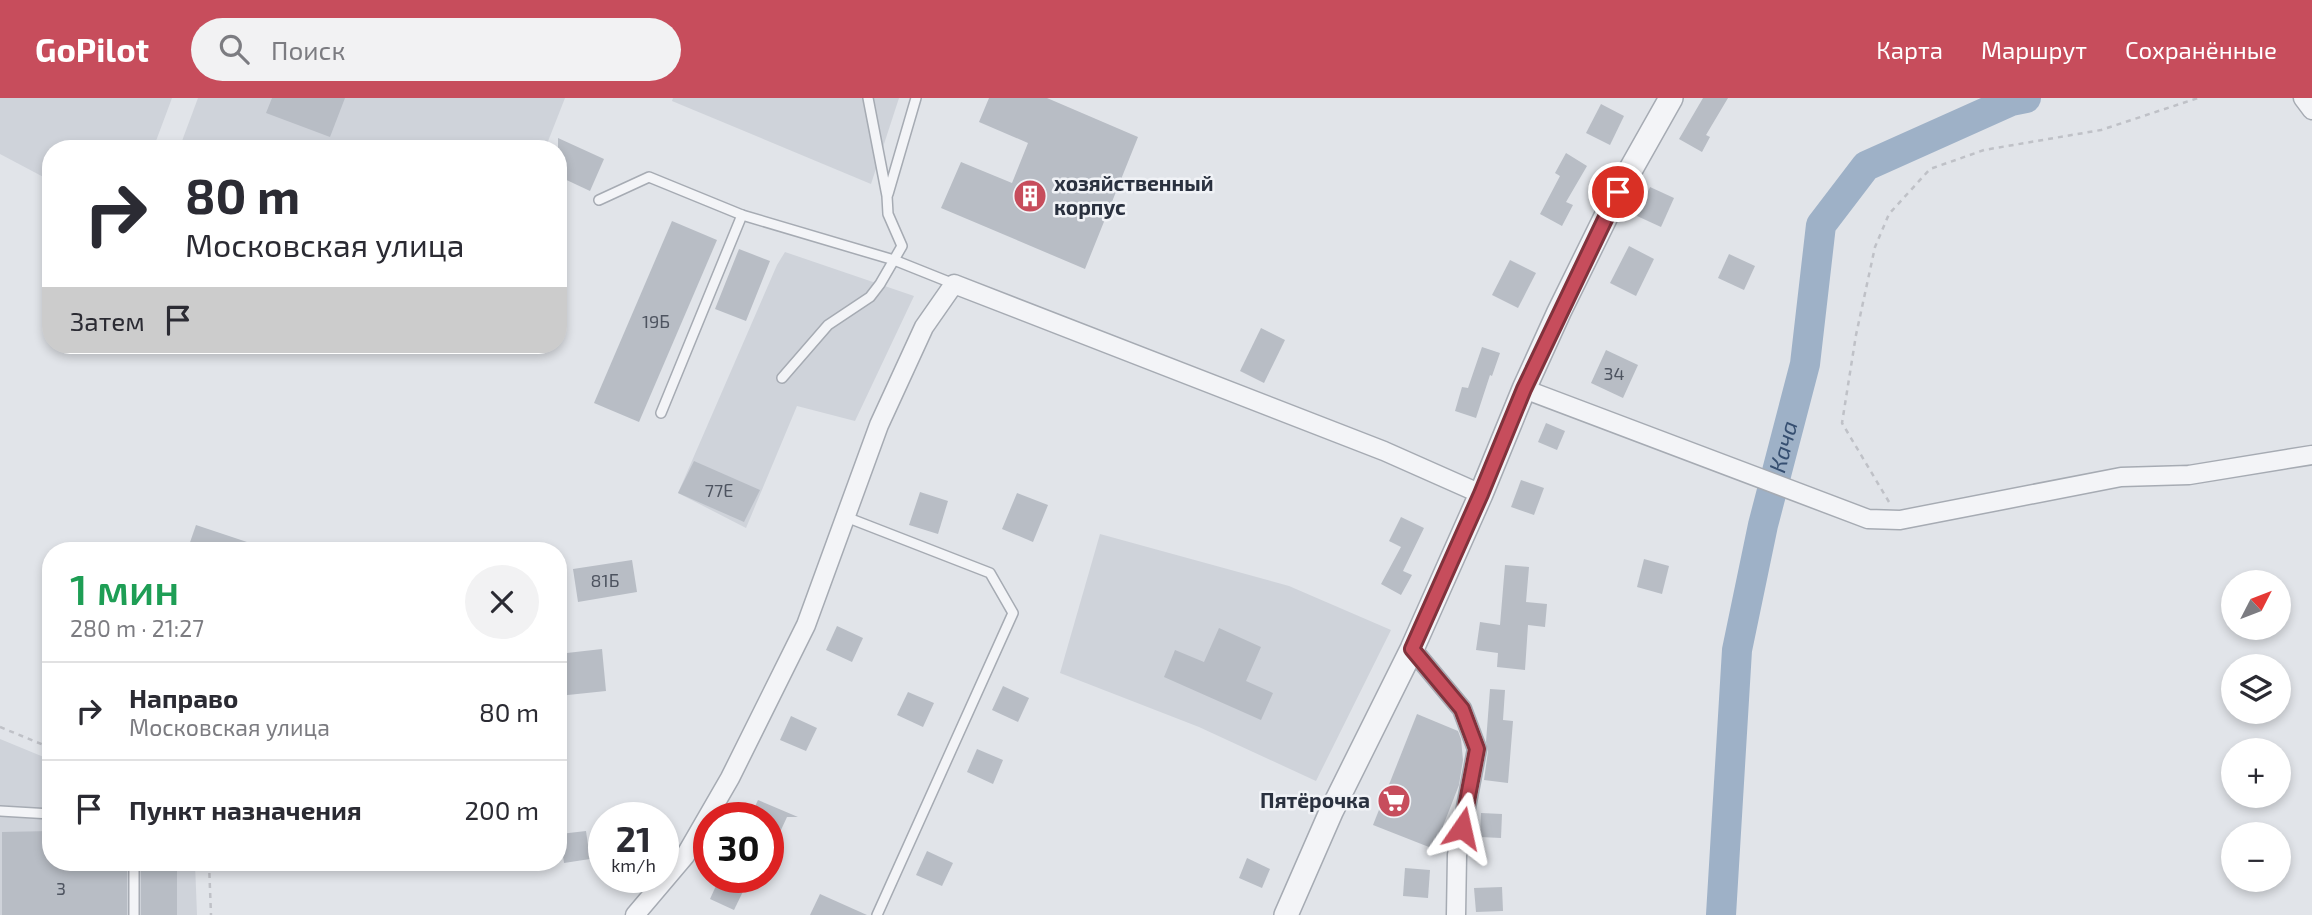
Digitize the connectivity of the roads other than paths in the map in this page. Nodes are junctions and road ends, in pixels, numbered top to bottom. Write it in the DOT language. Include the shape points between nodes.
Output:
graph roads {
  1 [pos="868,98"];
  2 [pos="916,98"];
  3 [pos="1671,98"];
  4 [pos="2303,98"];
  5 [pos="2312,110"];
  6 [pos="887,196"];
  7 [pos="599,200"];
  8 [pos="742,215"];
  9 [pos="894,260"];
  10 [pos="954,284"];
  11 [pos="782,378"];
  12 [pos="1524,389"];
  13 [pos="661,414"];
  14 [pos="2312,455"];
  15 [pos="1481,494"];
  16 [pos="846,517"];
  17 [pos="1412,649"];
  18 [pos="0,811"];
  19 [pos="42,813"];
  20 [pos="134,871"];
  21 [pos="134,915"];
  22 [pos="635,915"];
  23 [pos="877,915"];
  24 [pos="1286,915"];
  25 [pos="1456,915"];
  1 -- 6 [label="lane"];
  2 -- 6 [label="lane"];
  3 -- 12 [label="street" via="1618,192"];
  4 -- 5 [label="street"];
  6 -- 9 [label="lane" via="888,214 902,246"];
  7 -- 8 [label="lane" via="649,177"];
  8 -- 9 [label="lane"];
  8 -- 13 [label="lane"];
  9 -- 10 [label="lane"];
  9 -- 11 [label="lane" via="870,297 828,325"];
  10 -- 15 [label="street" via="1384,450"];
  10 -- 16 [label="street" via="924,327 879,425"];
  12 -- 14 [label="street" via="1868,519 1900,520 2121,477 2189,475"];
  12 -- 15 [label="street"];
  15 -- 17 [label="street"];
  16 -- 22 [label="street" via="806,625 730,778 685,856"];
  16 -- 23 [label="lane" via="990,573 1013,613"];
  17 -- 24 [label="street"];
  17 -- 25 [label="street" via="1462,709 1477,749 1457,855"];
  18 -- 19 [label="lane"];
  20 -- 21 [label="lane"];
}
